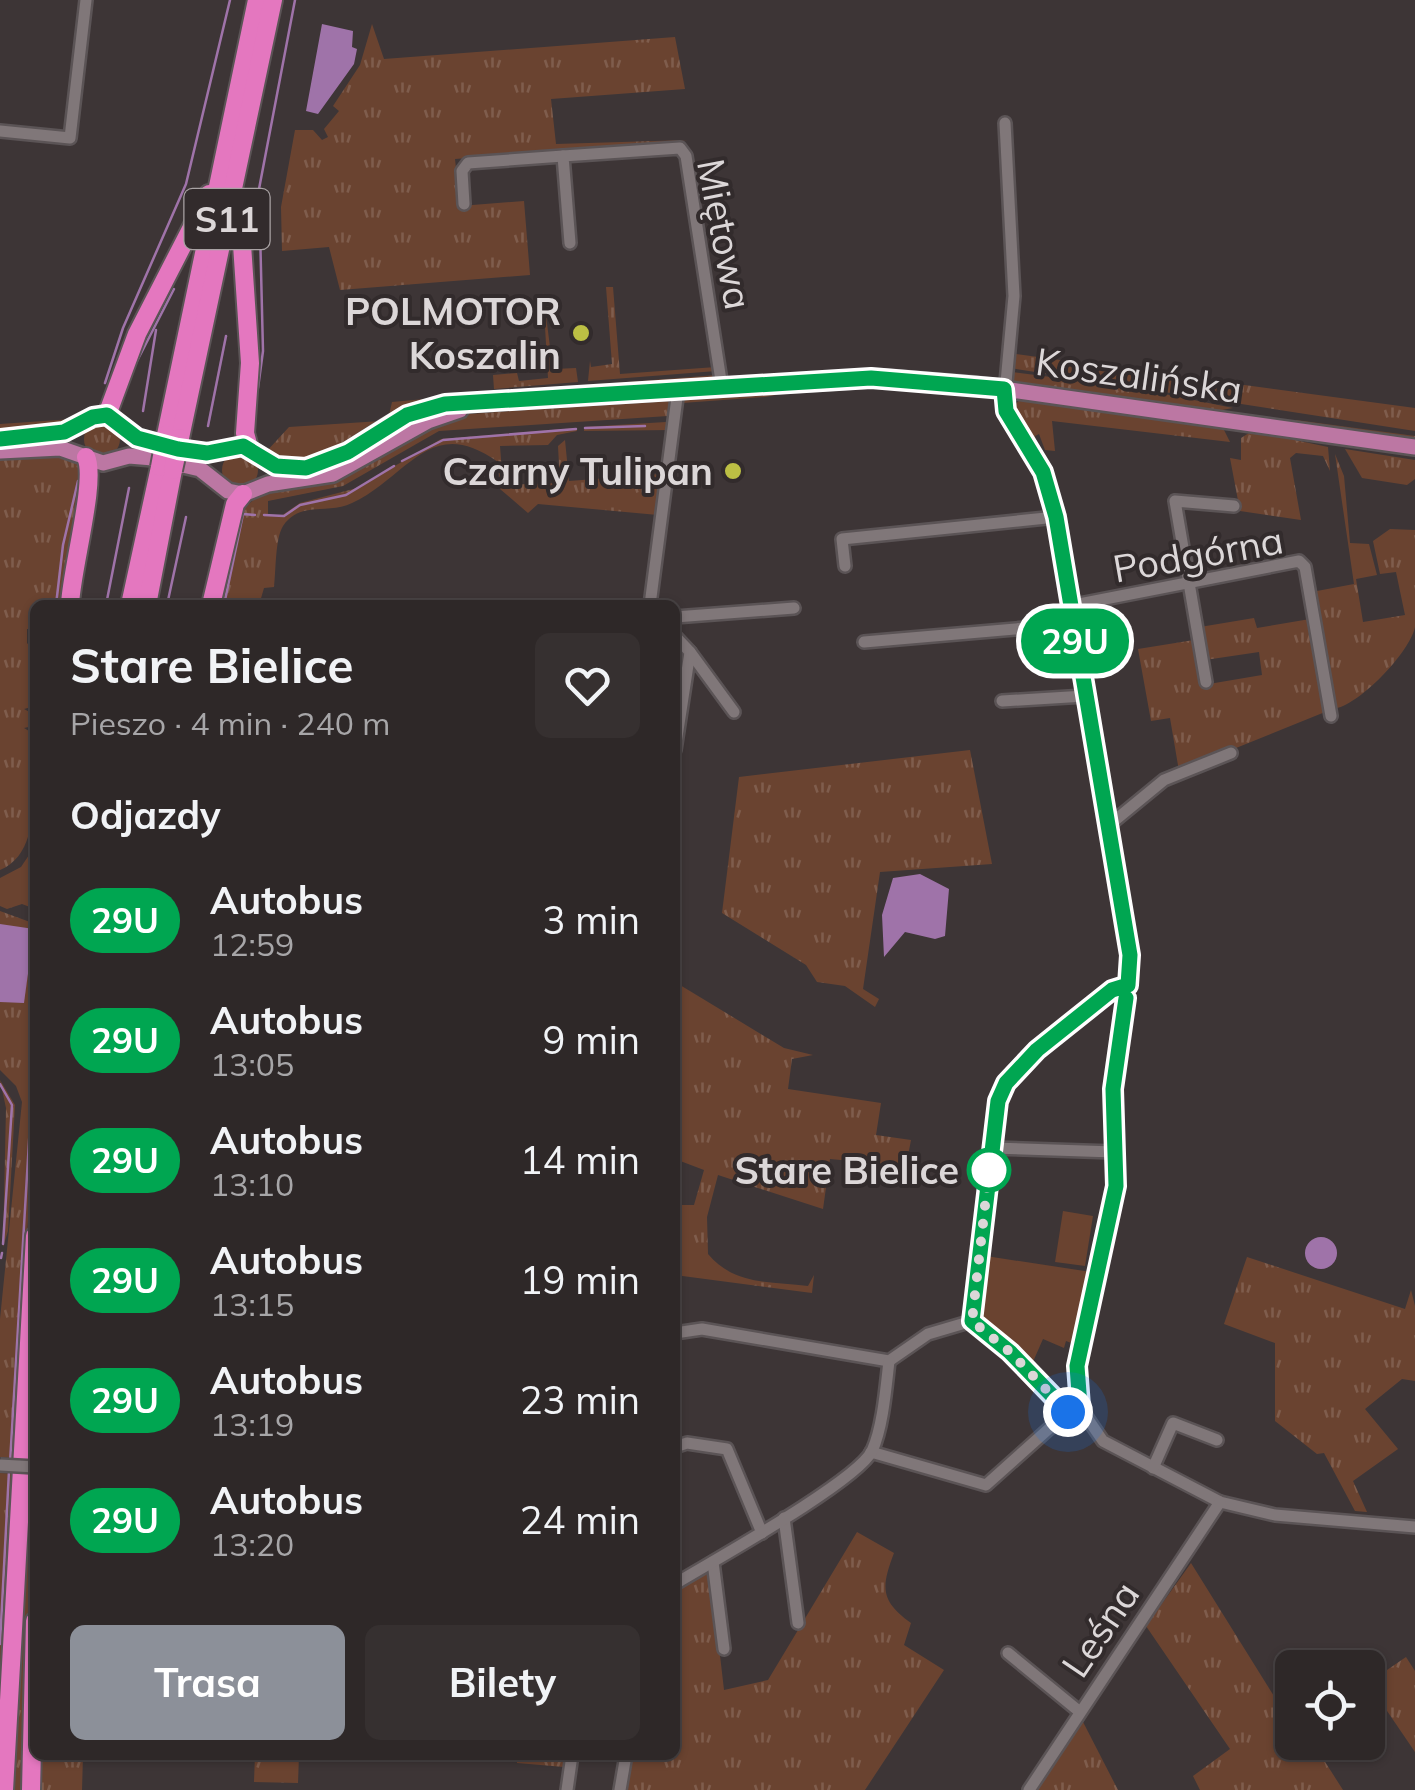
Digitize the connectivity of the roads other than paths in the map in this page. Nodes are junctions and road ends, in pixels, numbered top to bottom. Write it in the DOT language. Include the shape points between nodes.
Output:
graph roads {
  1 [pos="86,0"];
  2 [pos="257,0"];
  3 [pos="273,0"];
  4 [pos="1005,124"];
  5 [pos="0,131"];
  6 [pos="237,138"];
  7 [pos="562,156"];
  8 [pos="464,204"];
  9 [pos="570,243"];
  10 [pos="722,387"];
  11 [pos="1004,389"];
  12 [pos="678,390"];
  13 [pos="494,404"];
  14 [pos="107,415"];
  15 [pos="85,422"];
  16 [pos="0,438"];
  17 [pos="33,443"];
  18 [pos="1415,447"];
  19 [pos="0,452"];
  20 [pos="255,453"];
  21 [pos="85,456"];
  22 [pos="166,469"];
  23 [pos="249,491"];
  24 [pos="1234,506"];
  25 [pos="1056,517"];
  26 [pos="846,566"];
  27 [pos="1189,585"];
  28 [pos="70,600"];
  29 [pos="131,600"];
  30 [pos="148,600"];
  31 [pos="212,600"];
  32 [pos="651,600"];
  33 [pos="1070,606"];
  34 [pos="794,608"];
  35 [pos="680,617"];
  36 [pos="1072,624"];
  37 [pos="680,641"];
  38 [pos="864,642"];
  39 [pos="690,652"];
  40 [pos="1206,682"];
  41 [pos="1085,696"];
  42 [pos="1002,701"];
  43 [pos="734,712"];
  44 [pos="1331,716"];
  45 [pos="680,717"];
  46 [pos="1231,753"];
  47 [pos="1108,826"];
  48 [pos="1128,985"];
  49 [pos="992,1148"];
  50 [pos="1114,1152"];
  51 [pos="972,1321"];
  52 [pos="30,1325"];
  53 [pos="680,1332"];
  54 [pos="888,1361"];
  55 [pos="1074,1409"];
  56 [pos="1218,1440"];
  57 [pos="680,1445"];
  58 [pos="871,1452"];
  59 [pos="0,1465"];
  60 [pos="30,1467"];
  61 [pos="1152,1468"];
  62 [pos="1220,1502"];
  63 [pos="784,1518"];
  64 [pos="1415,1526"];
  65 [pos="762,1532"];
  66 [pos="712,1562"];
  67 [pos="680,1581"];
  68 [pos="798,1623"];
  69 [pos="724,1649"];
  70 [pos="1008,1653"];
  71 [pos="1080,1712"];
  72 [pos="32,1760"];
  73 [pos="571,1760"];
  74 [pos="625,1760"];
  75 [pos="4,1790"];
  76 [pos="31,1790"];
  77 [pos="567,1790"];
  78 [pos="620,1790"];
  79 [pos="1029,1790"];
  1 -- 5 [label="street" via="70,138"];
  2 -- 6 [label="highway, S11"];
  3 -- 6 [label="highway, S11"];
  4 -- 11 [label="street" via="1014,296"];
  6 -- 14 [label="highway" via="121,368"];
  6 -- 20 [label="highway" via="250,363 245,433"];
  6 -- 22 [label="highway, S11, bridge"];
  7 -- 8 [label="street, Miętowa" via="468,163 462,171"];
  7 -- 9 [label="street"];
  7 -- 10 [label="street, Miętowa" via="680,148 686,156"];
  10 -- 11 [label="main road, Koszalińska" via="871,378"];
  10 -- 12 [label="main road, Koszalińska"];
  11 -- 18 [label="main road, Koszalińska"];
  11 -- 25 [label="street" via="1006,411 1043,472"];
  12 -- 13 [label="main road, Koszalińska"];
  12 -- 32 [label="street"];
  13 -- 20 [label="main road, Koszalińska" via="445,404 407,415 348,452 306,468 283,468"];
  13 -- 23 [label="main road, Koszalińska" via="428,421 333,474"];
  14 -- 15 [label="main road"];
  14 -- 20 [label="main road, Koszalińska" via="137,438 166,446"];
  15 -- 17 [label="main road"];
  15 -- 21 [label="main road" via="79,439"];
  16 -- 17 [label="main road"];
  17 -- 19 [label="main road"];
  17 -- 21 [label="main road"];
  20 -- 23 [label="main road" via="263,472"];
  21 -- 23 [label="main road" via="102,463 146,456 191,466 228,491"];
  21 -- 28 [label="highway" via="91,474"];
  22 -- 29 [label="highway, S11"];
  22 -- 30 [label="highway, S11"];
  23 -- 31 [label="highway" via="235,504"];
  24 -- 27 [label="street" via="1175,501"];
  25 -- 26 [label="street" via="842,539"];
  25 -- 33 [label="street"];
  27 -- 33 [label="street, Podgórna"];
  27 -- 40 [label="street"];
  27 -- 44 [label="street, Podgórna" via="1302,563"];
  33 -- 36 [label="street"];
  34 -- 35 [label="street"];
  36 -- 38 [label="street"];
  36 -- 41 [label="street"];
  37 -- 39 [label="street"];
  39 -- 43 [label="street"];
  39 -- 45 [label="street"];
  41 -- 42 [label="street"];
  41 -- 47 [label="street"];
  46 -- 47 [label="street" via="1164,780"];
  47 -- 48 [label="street" via="1128,935"];
  48 -- 49 [label="street" via="1112,990 1018,1066 998,1101"];
  48 -- 50 [label="street" via="1113,1089"];
  49 -- 50 [label="street"];
  49 -- 51 [label="street"];
  50 -- 55 [label="street" via="1115,1194 1077,1366"];
  51 -- 54 [label="street" via="928,1334"];
  51 -- 55 [label="street"];
  52 -- 75 [label="highway"];
  53 -- 54 [label="street" via="702,1329"];
  54 -- 58 [label="street"];
  55 -- 58 [label="street" via="986,1484"];
  55 -- 61 [label="street" via="1103,1441"];
  56 -- 61 [label="street" via="1174,1423"];
  57 -- 65 [label="street" via="727,1449"];
  58 -- 63 [label="street"];
  59 -- 60 [label="street, bridge"];
  61 -- 62 [label="street"];
  62 -- 64 [label="street" via="1275,1515"];
  62 -- 71 [label="street, Leśna"];
  63 -- 65 [label="street"];
  63 -- 68 [label="street"];
  65 -- 66 [label="street"];
  66 -- 67 [label="street"];
  66 -- 69 [label="street"];
  70 -- 71 [label="street"];
  71 -- 79 [label="street, Leśna"];
  72 -- 76 [label="highway"];
  73 -- 77 [label="street"];
  74 -- 78 [label="street"];
}
